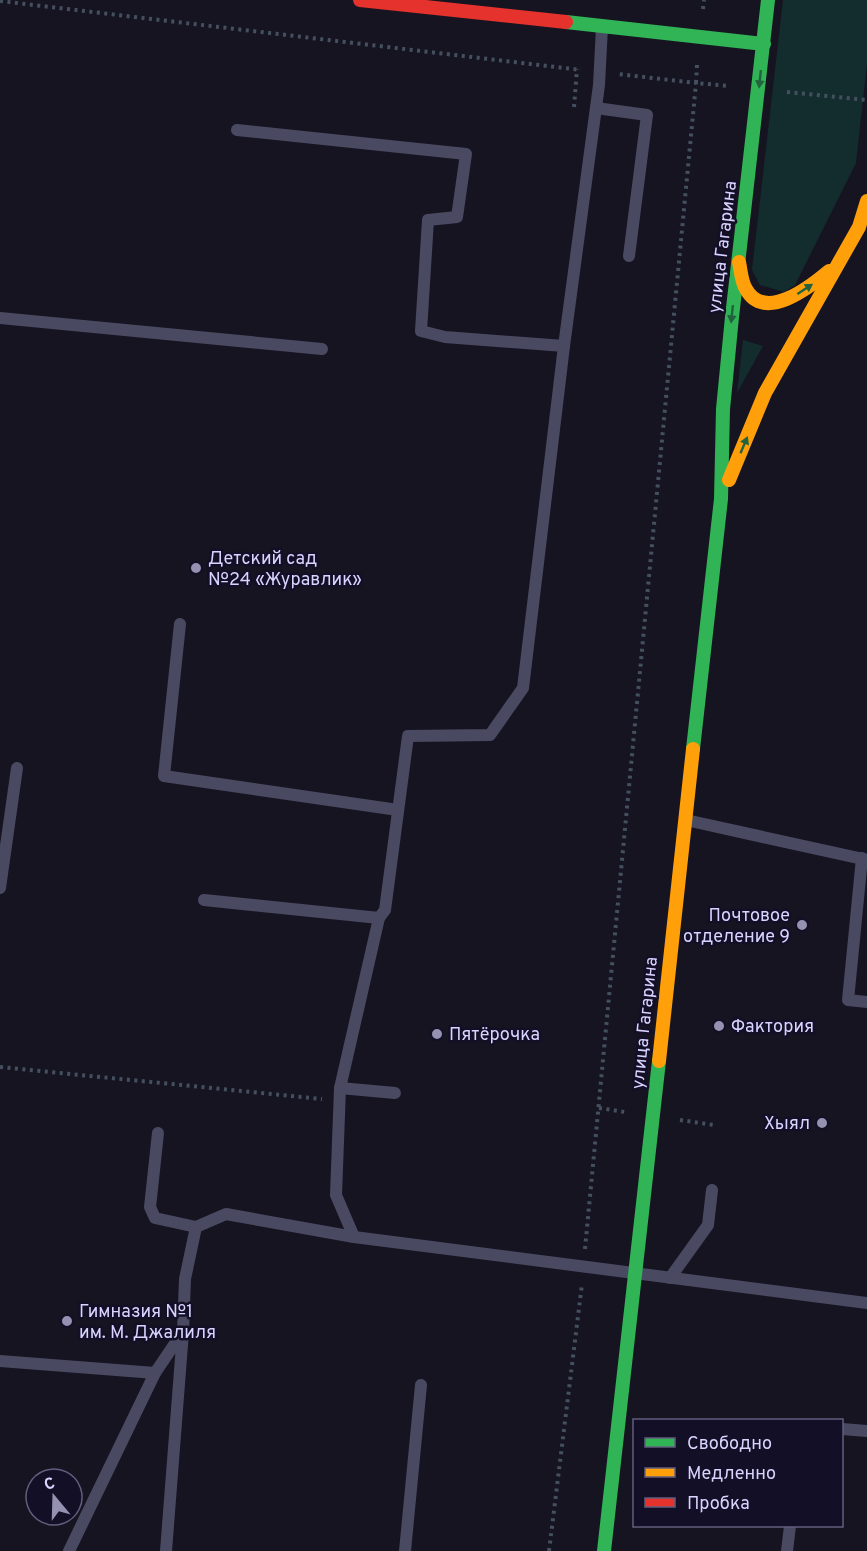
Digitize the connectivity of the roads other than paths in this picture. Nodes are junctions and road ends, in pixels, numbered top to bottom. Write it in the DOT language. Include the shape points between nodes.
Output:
graph roads {
  1 [pos="360,0"];
  2 [pos="768,0"];
  3 [pos="602,27"];
  4 [pos="764,45"];
  5 [pos="596,108"];
  6 [pos="237,130"];
  7 [pos="867,201"];
  8 [pos="629,256"];
  9 [pos="738,258"];
  10 [pos="840,262"];
  11 [pos="0,318"];
  12 [pos="564,346"];
  13 [pos="322,349"];
  14 [pos="721,499"];
  15 [pos="180,624"];
  16 [pos="17,768"];
  17 [pos="398,810"];
  18 [pos="685,819"];
  19 [pos="865,859"];
  20 [pos="0,888"];
  21 [pos="204,900"];
  22 [pos="380,918"];
  23 [pos="867,1002"];
  24 [pos="340,1088"];
  25 [pos="395,1093"];
  26 [pos="158,1133"];
  27 [pos="712,1190"];
  28 [pos="196,1227"];
  29 [pos="354,1237"];
  30 [pos="635,1274"];
  31 [pos="670,1278"];
  32 [pos="867,1303"];
  33 [pos="183,1332"];
  34 [pos="0,1361"];
  35 [pos="155,1374"];
  36 [pos="421,1385"];
  37 [pos="843,1429"];
  38 [pos="867,1431"];
  39 [pos="790,1527"];
  40 [pos="69,1551"];
  41 [pos="165,1551"];
  42 [pos="405,1551"];
  43 [pos="604,1551"];
  44 [pos="787,1551"];
  1 -- 3 [label="street"];
  2 -- 4 [label="street, улица Гагарина"];
  3 -- 4 [label="street"];
  3 -- 5 [label="lane"];
  4 -- 9 [label="street, улица Гагарина, one-way"];
  5 -- 8 [label="lane" via="646,115"];
  5 -- 12 [label="lane"];
  6 -- 12 [label="lane" via="466,154 457,217 428,220 421,331 445,337"];
  7 -- 10 [label="street, улица Гагарина" via="859,227"];
  9 -- 10 [label="street, one-way" via="746,289 763,303 795,296"];
  9 -- 14 [label="street, улица Гагарина, one-way" via="723,409"];
  14 -- 10 [label="street, улица Гагарина, one-way" via="765,393"];
  11 -- 13 [label="lane"];
  12 -- 17 [label="lane" via="523,688 490,735 408,736"];
  14 -- 18 [label="street, улица Гагарина"];
  15 -- 17 [label="lane" via="164,776"];
  16 -- 20 [label="lane"];
  17 -- 22 [label="lane" via="385,910"];
  18 -- 19 [label="lane"];
  18 -- 30 [label="street, улица Гагарина"];
  19 -- 23 [label="lane" via="848,1000"];
  21 -- 22 [label="lane"];
  22 -- 24 [label="lane"];
  24 -- 25 [label="lane"];
  24 -- 29 [label="lane" via="336,1195"];
  26 -- 28 [label="lane" via="150,1207 155,1218"];
  27 -- 31 [label="lane" via="708,1225"];
  28 -- 29 [label="lane" via="226,1214"];
  28 -- 33 [label="lane" via="185,1279"];
  29 -- 30 [label="lane"];
  30 -- 31 [label="lane"];
  30 -- 43 [label="street, улица Гагарина"];
  31 -- 32 [label="lane"];
  33 -- 35 [label="lane"];
  33 -- 41 [label="lane"];
  34 -- 35 [label="lane"];
  35 -- 40 [label="lane"];
  36 -- 42 [label="lane"];
  37 -- 38 [label="lane"];
  39 -- 44 [label="lane"];
}
